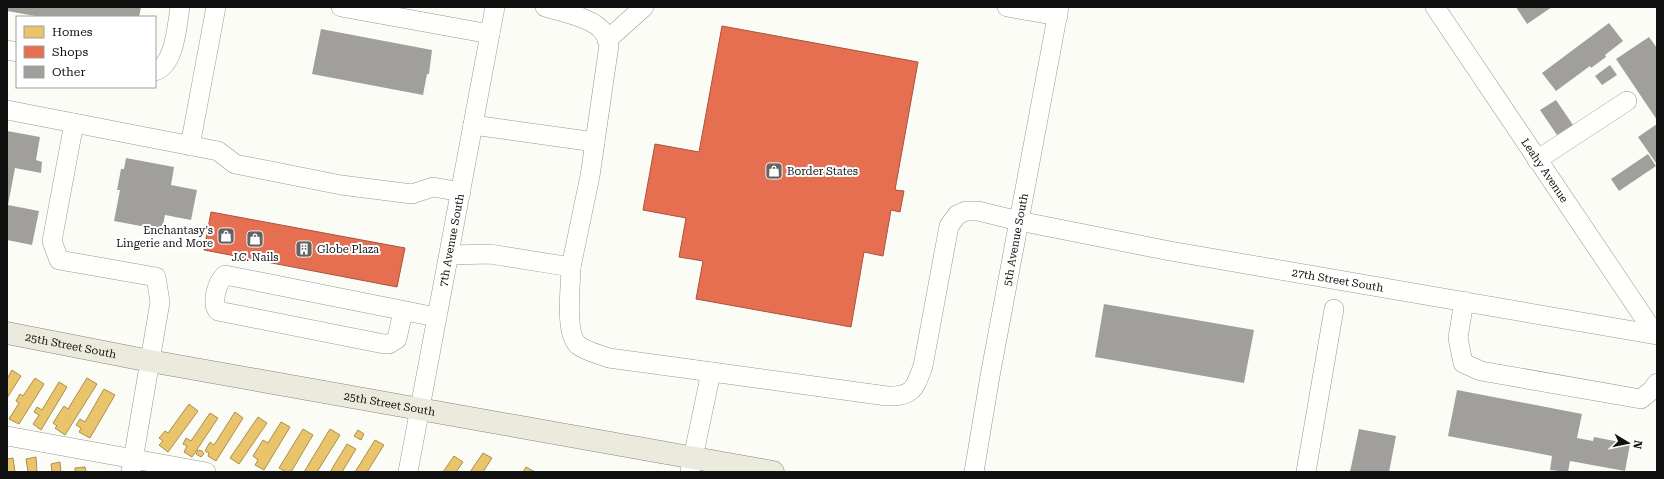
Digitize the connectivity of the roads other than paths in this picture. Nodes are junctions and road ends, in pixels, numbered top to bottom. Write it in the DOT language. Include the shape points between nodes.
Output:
graph roads {
  1 [pos="180,7"];
  2 [pos="216,7"];
  3 [pos="341,7"];
  4 [pos="495,7"];
  5 [pos="546,7"];
  6 [pos="644,7"];
  7 [pos="1007,7"];
  8 [pos="1437,8"];
  9 [pos="1059,12"];
  10 [pos="490,34"];
  11 [pos="607,40"];
  12 [pos="156,71"];
  13 [pos="1627,101"];
  14 [pos="7,110"];
  15 [pos="74,123"];
  16 [pos="473,125"];
  17 [pos="595,142"];
  18 [pos="190,146"];
  19 [pos="1537,160"];
  20 [pos="461,192"];
  21 [pos="1019,221"];
  22 [pos="450,255"];
  23 [pos="572,266"];
  24 [pos="1464,301"];
  25 [pos="1334,308"];
  26 [pos="403,311"];
  27 [pos="436,317"];
  28 [pos="7,333"];
  29 [pos="1656,335"];
  30 [pos="150,361"];
  31 [pos="711,372"];
  32 [pos="1657,383"];
  33 [pos="419,409"];
  34 [pos="7,436"];
  35 [pos="132,465"];
  36 [pos="691,465"];
  37 [pos="206,472"];
  38 [pos="408,472"];
  39 [pos="773,472"];
  40 [pos="974,472"];
  41 [pos="1306,472"];
  1 -- 12 [label="street" via="171,56 161,69"];
  2 -- 18 [label="street"];
  3 -- 10 [label="street"];
  4 -- 10 [label="street, 7th Avenue South"];
  5 -- 11 [label="street" via="597,25 605,33"];
  6 -- 11 [label="street"];
  7 -- 9 [label="street"];
  8 -- 19 [label="street, Leahy Avenue"];
  9 -- 21 [label="street, 5th Avenue South"];
  10 -- 16 [label="street, 7th Avenue South"];
  11 -- 17 [label="street" via="609,45"];
  13 -- 19 [label="street"];
  14 -- 15 [label="street"];
  15 -- 18 [label="street"];
  15 -- 30 [label="street" via="52,240 59,260 156,277 160,302"];
  16 -- 17 [label="street"];
  16 -- 20 [label="street, 7th Avenue South"];
  17 -- 23 [label="street"];
  18 -- 20 [label="street" via="218,151 235,164 341,185 412,194 433,187"];
  19 -- 29 [label="street, Leahy Avenue"];
  20 -- 22 [label="street, 7th Avenue South"];
  21 -- 24 [label="street, 27th Street South" via="1369,287"];
  21 -- 31 [label="street, 27th Street South" via="978,211 966,211 952,220 923,366 916,386 909,393 887,396"];
  21 -- 40 [label="street, 5th Avenue South"];
  22 -- 23 [label="street" via="490,254"];
  22 -- 27 [label="street, 7th Avenue South"];
  23 -- 31 [label="street" via="569,326 577,344 609,358"];
  24 -- 29 [label="street, 27th Street South"];
  24 -- 32 [label="street" via="1458,338 1463,362 1481,371 1640,399"];
  25 -- 41 [label="street"];
  26 -- 26 [label="street" via="225,275 220,280 215,304 218,311 384,344 390,344 397,339"];
  26 -- 27 [label="street"];
  27 -- 33 [label="street, 7th Avenue South"];
  28 -- 30 [label="main road, 25th Street South"];
  30 -- 33 [label="main road, 25th Street South"];
  30 -- 35 [label="street"];
  31 -- 36 [label="street"];
  33 -- 36 [label="main road, 25th Street South"];
  33 -- 38 [label="street, 7th Avenue South"];
  34 -- 35 [label="street"];
  35 -- 37 [label="street"];
  36 -- 39 [label="main road, 25th Street South"];
}
